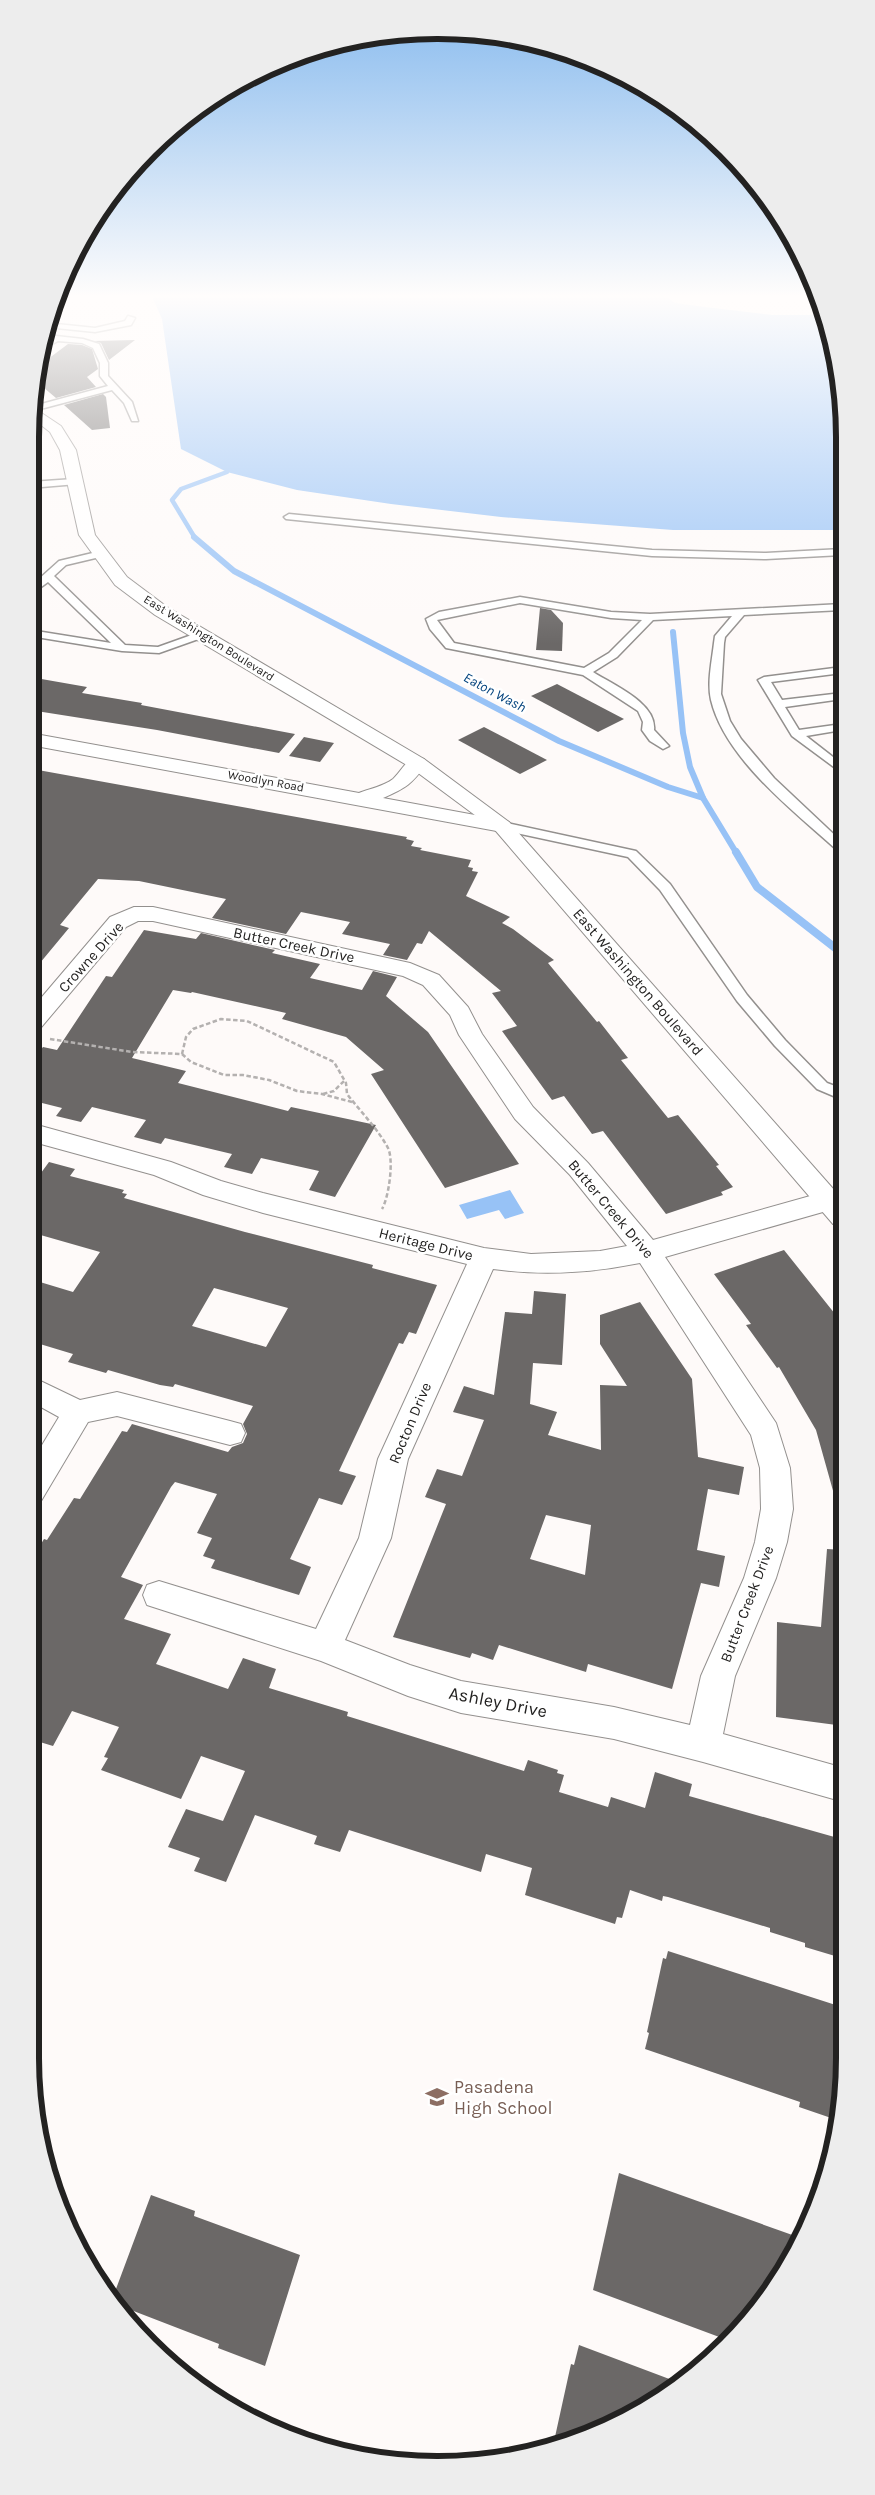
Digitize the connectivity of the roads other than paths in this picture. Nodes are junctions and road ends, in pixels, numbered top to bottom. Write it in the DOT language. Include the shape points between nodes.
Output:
graph roads {
  1 [pos="131,410"];
  2 [pos="40,415"];
  3 [pos="135,419"];
  4 [pos="74,482"];
  5 [pos="39,484"];
  6 [pos="289,518"];
  7 [pos="836,553"];
  8 [pos="101,554"];
  9 [pos="63,562"];
  10 [pos="39,569"];
  11 [pos="48,576"];
  12 [pos="39,583"];
  13 [pos="836,607"];
  14 [pos="740,613"];
  15 [pos="650,618"];
  16 [pos="39,634"];
  17 [pos="200,635"];
  18 [pos="122,648"];
  19 [pos="836,671"];
  20 [pos="586,672"];
  21 [pos="836,697"];
  22 [pos="779,704"];
  23 [pos="836,729"];
  24 [pos="796,734"];
  25 [pos="39,741"];
  26 [pos="663,746"];
  27 [pos="417,763"];
  28 [pos="836,765"];
  29 [pos="363,798"];
  30 [pos="502,826"];
  31 [pos="836,842"];
  32 [pos="134,914"];
  33 [pos="39,1032"];
  34 [pos="836,1092"];
  35 [pos="39,1134"];
  36 [pos="836,1209"];
  37 [pos="648,1252"];
  38 [pos="484,1258"];
  39 [pos="39,1392"];
  40 [pos="74,1413"];
  41 [pos="230,1433"];
  42 [pos="39,1477"];
  43 [pos="159,1595"];
  44 [pos="325,1647"];
  45 [pos="703,1744"];
  46 [pos="836,1783"];
  1 -- 3 [label="lane"];
  2 -- 4 [label="street, East Washington Boulevard" via="56,429 68,450"];
  4 -- 5 [label="lane"];
  4 -- 8 [label="street, East Washington Boulevard" via="87,535"];
  6 -- 7 [label="lane" via="712,557 791,557"];
  8 -- 9 [label="lane"];
  8 -- 17 [label="street, East Washington Boulevard" via="121,581 161,612"];
  9 -- 10 [label="lane"];
  9 -- 11 [label="lane"];
  11 -- 12 [label="lane"];
  11 -- 18 [label="lane"];
  13 -- 14 [label="lane"];
  14 -- 15 [label="lane"];
  14 -- 31 [label="lane" via="720,636 719,643 717,700 729,730 778,788"];
  15 -- 20 [label="lane" via="613,655"];
  15 -- 20 [label="lane" via="520,600 431,619 450,646"];
  16 -- 18 [label="lane"];
  17 -- 18 [label="lane" via="159,650"];
  17 -- 27 [label="street, East Washington Boulevard"];
  19 -- 22 [label="lane" via="764,680"];
  20 -- 26 [label="lane" via="643,709 649,722 648,730"];
  21 -- 22 [label="lane"];
  22 -- 24 [label="lane"];
  23 -- 24 [label="lane"];
  24 -- 28 [label="lane"];
  25 -- 29 [label="street, Woodlyn Road"];
  27 -- 29 [label="street" via="399,784"];
  27 -- 30 [label="street, East Washington Boulevard"];
  29 -- 30 [label="street, Woodlyn Road"];
  30 -- 34 [label="lane" via="632,854 665,887 742,998 780,1044 822,1086"];
  30 -- 36 [label="street, East Washington Boulevard"];
  32 -- 33 [label="street, Crowne Drive" via="118,922"];
  32 -- 37 [label="street, Butter Creek Drive" via="153,914 410,970 431,980 460,1012 471,1035 524,1113 579,1169"];
  35 -- 38 [label="street, Heritage Drive" via="162,1168 263,1204"];
  36 -- 37 [label="street, Heritage Drive"];
  37 -- 38 [label="street, Heritage Drive" via="600,1261 530,1264"];
  37 -- 45 [label="street, Butter Creek Drive" via="765,1432 775,1468 777,1509 771,1542 760,1578 718,1676"];
  38 -- 44 [label="street, Rocton Drive" via="393,1459 375,1538"];
  39 -- 40 [label="street" via="66,1405"];
  40 -- 41 [label="street" via="117,1404"];
  40 -- 42 [label="street" via="73,1422"];
  43 -- 44 [label="street, Ashley Drive"];
  44 -- 45 [label="street, Ashley Drive" via="461,1697 614,1723"];
  45 -- 46 [label="street, Ashley Drive"];
}
